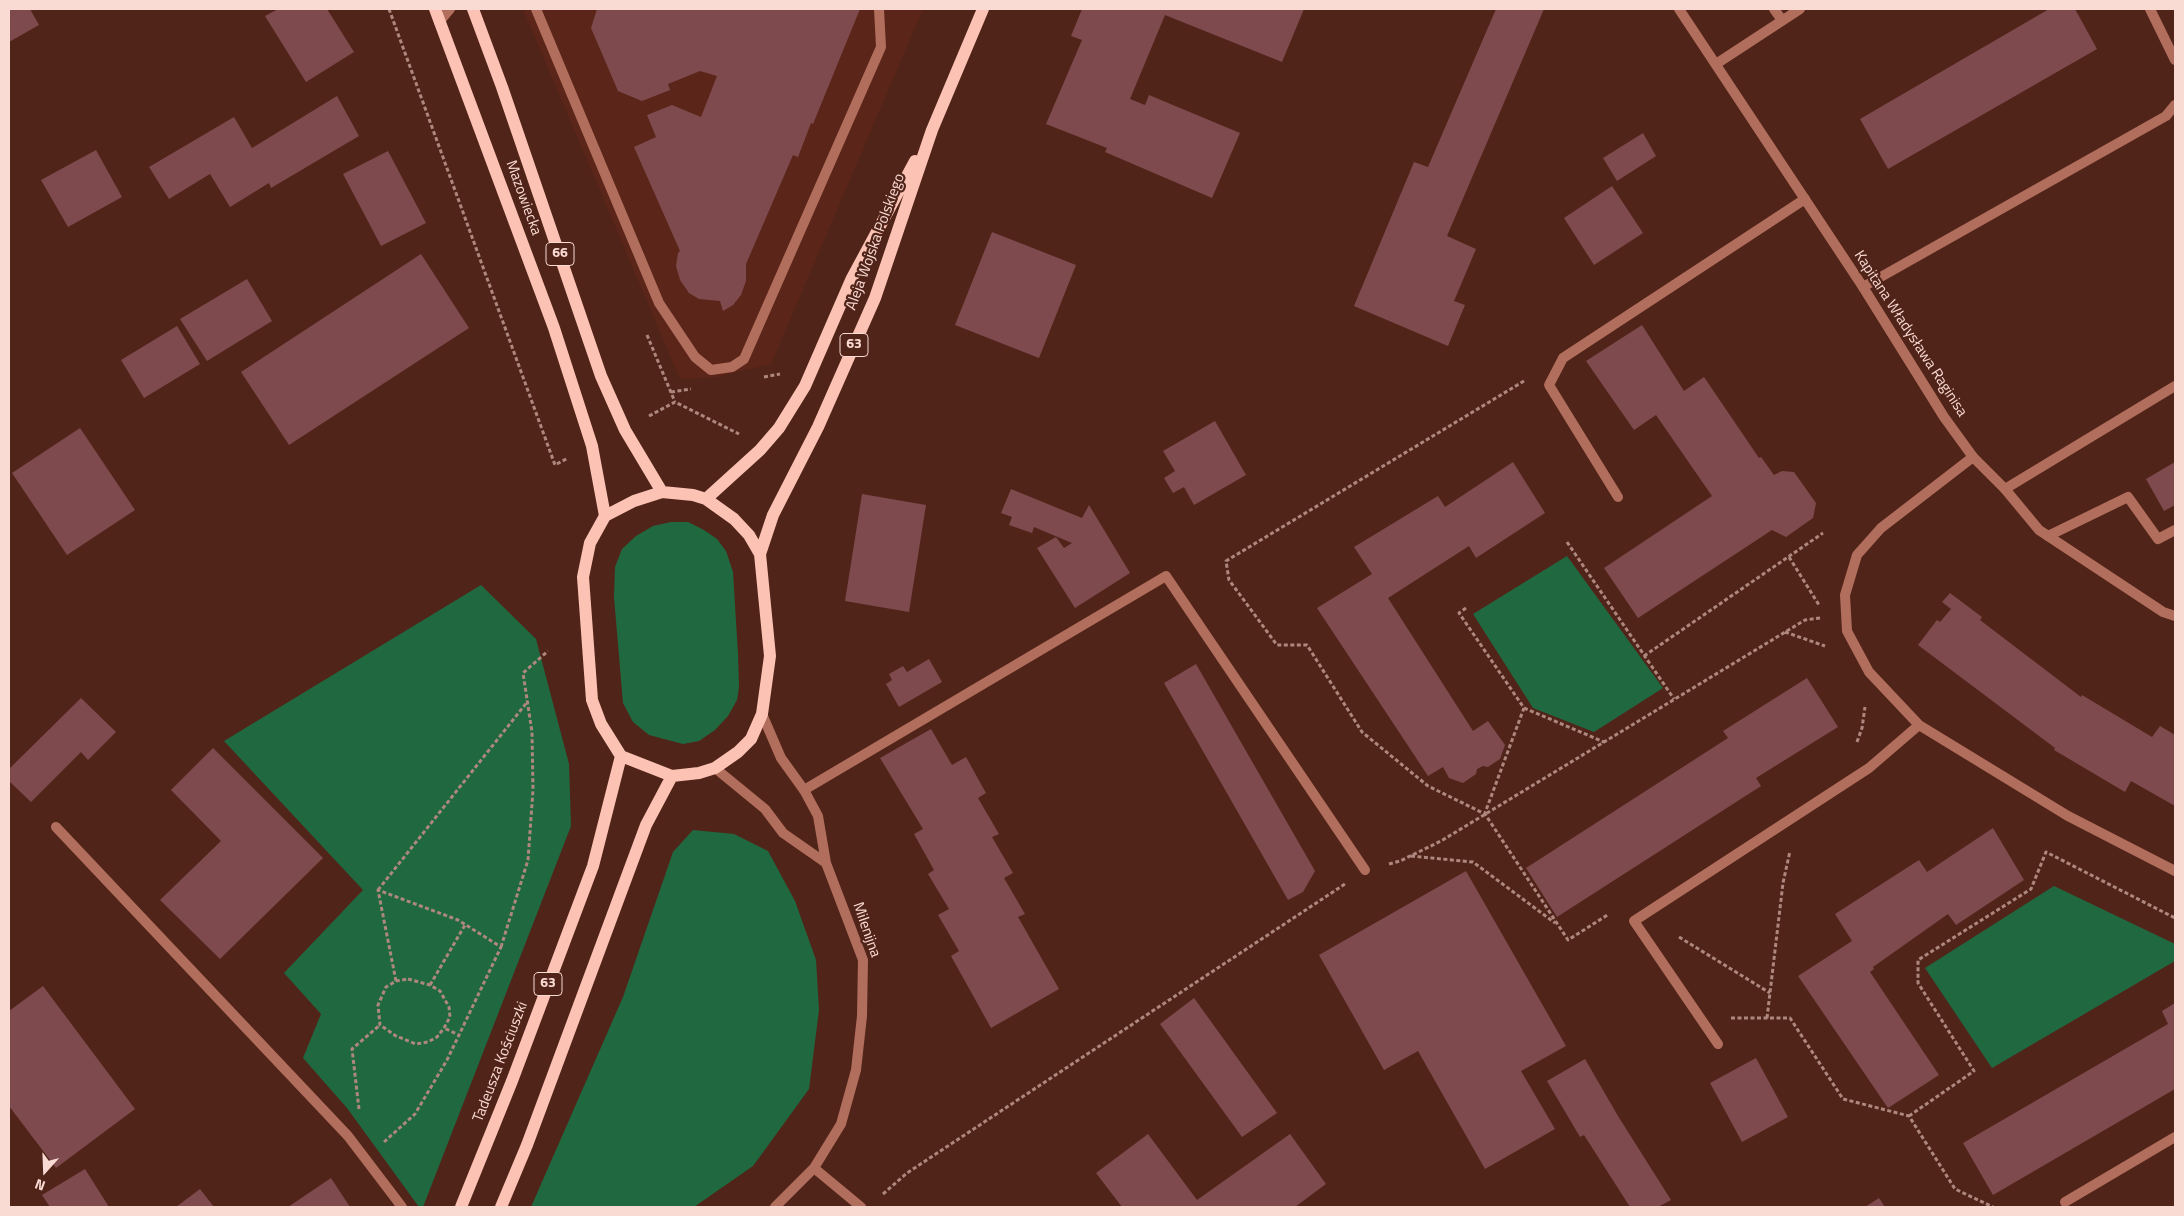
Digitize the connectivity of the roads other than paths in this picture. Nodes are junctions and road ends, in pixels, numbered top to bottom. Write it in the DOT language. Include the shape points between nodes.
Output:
graph roads {
  1 [pos="434,9"];
  2 [pos="450,9"];
  3 [pos="473,9"];
  4 [pos="536,9"];
  5 [pos="879,9"];
  6 [pos="983,9"];
  7 [pos="1678,9"];
  8 [pos="1774,9"];
  9 [pos="1800,9"];
  10 [pos="2150,9"];
  11 [pos="1782,20"];
  12 [pos="440,22"];
  13 [pos="2175,60"];
  14 [pos="1716,64"];
  15 [pos="2175,105"];
  16 [pos="932,130"];
  17 [pos="1804,199"];
  18 [pos="1863,287"];
  19 [pos="2175,386"];
  20 [pos="1973,457"];
  21 [pos="2005,489"];
  22 [pos="662,492"];
  23 [pos="1618,497"];
  24 [pos="706,499"];
  25 [pos="605,516"];
  26 [pos="2175,530"];
  27 [pos="2048,536"];
  28 [pos="760,554"];
  29 [pos="2175,616"];
  30 [pos="762,714"];
  31 [pos="1919,725"];
  32 [pos="621,756"];
  33 [pos="716,768"];
  34 [pos="672,776"];
  35 [pos="804,790"];
  36 [pos="56,827"];
  37 [pos="826,864"];
  38 [pos="1365,870"];
  39 [pos="2175,871"];
  40 [pos="1718,1044"];
  41 [pos="2175,1137"];
  42 [pos="814,1168"];
  43 [pos="2065,1202"];
  44 [pos="402,1207"];
  45 [pos="460,1207"];
  46 [pos="501,1207"];
  47 [pos="775,1207"];
  48 [pos="861,1207"];
  1 -- 12 [label="main road, Mazowiecka / 66"];
  2 -- 12 [label="street"];
  3 -- 22 [label="main road, Mazowiecka / 66" via="600,376 625,430"];
  4 -- 5 [label="street" via="659,303 695,357 711,370 732,367 744,359 881,47"];
  6 -- 16 [label="main road, Aleja Wojska Polskiego / 63"];
  7 -- 14 [label="street, Kapitana Władysława Raginisa"];
  8 -- 11 [label="street"];
  9 -- 11 [label="street"];
  10 -- 13 [label="street"];
  11 -- 14 [label="street"];
  12 -- 25 [label="main road, Mazowiecka / 66" via="554,328 592,446"];
  14 -- 17 [label="street, Kapitana Władysława Raginisa"];
  15 -- 18 [label="street" via="2166,116"];
  16 -- 24 [label="main road, Aleja Wojska Polskiego / 63" via="852,278 805,386 779,428 760,450"];
  16 -- 28 [label="main road, Aleja Wojska Polskiego / 63" via="875,298 818,427 773,514"];
  17 -- 18 [label="street, Kapitana Władysława Raginisa"];
  17 -- 23 [label="street" via="1563,358 1550,385"];
  18 -- 20 [label="street, Kapitana Władysława Raginisa" via="1944,417"];
  19 -- 21 [label="street"];
  20 -- 21 [label="street, Kapitana Władysława Raginisa"];
  20 -- 31 [label="street" via="1881,528 1857,555 1846,595 1847,631 1869,672"];
  21 -- 27 [label="street, Kapitana Władysława Raginisa" via="2039,530"];
  22 -- 24 [label="main road, 63"];
  22 -- 25 [label="main road, 63" via="634,501"];
  24 -- 28 [label="main road, 63" via="734,519"];
  25 -- 32 [label="main road" via="590,544 583,577 592,700 600,724"];
  26 -- 27 [label="street" via="2158,539 2128,497"];
  27 -- 29 [label="street, Kapitana Władysława Raginisa"];
  28 -- 30 [label="main road, 63" via="770,656"];
  30 -- 33 [label="main road, 63" via="751,739"];
  30 -- 35 [label="street, Milenijna" via="781,758"];
  31 -- 39 [label="street" via="2068,816"];
  31 -- 40 [label="street" via="1869,768 1634,921"];
  32 -- 34 [label="main road, 63"];
  32 -- 45 [label="main road, Tadeusza Kościuszki / 63" via="593,866 512,1081"];
  33 -- 34 [label="main road, 63"];
  33 -- 37 [label="street" via="765,809 783,833"];
  34 -- 46 [label="main road, 63" via="646,825"];
  35 -- 37 [label="street, Milenijna" via="818,816"];
  35 -- 38 [label="street" via="1166,576"];
  36 -- 44 [label="street" via="348,1136"];
  37 -- 42 [label="street, Milenijna" via="864,960 862,1016 856,1070 841,1124"];
  41 -- 43 [label="street"];
  42 -- 47 [label="street, Milenijna"];
  42 -- 48 [label="street"];
}
